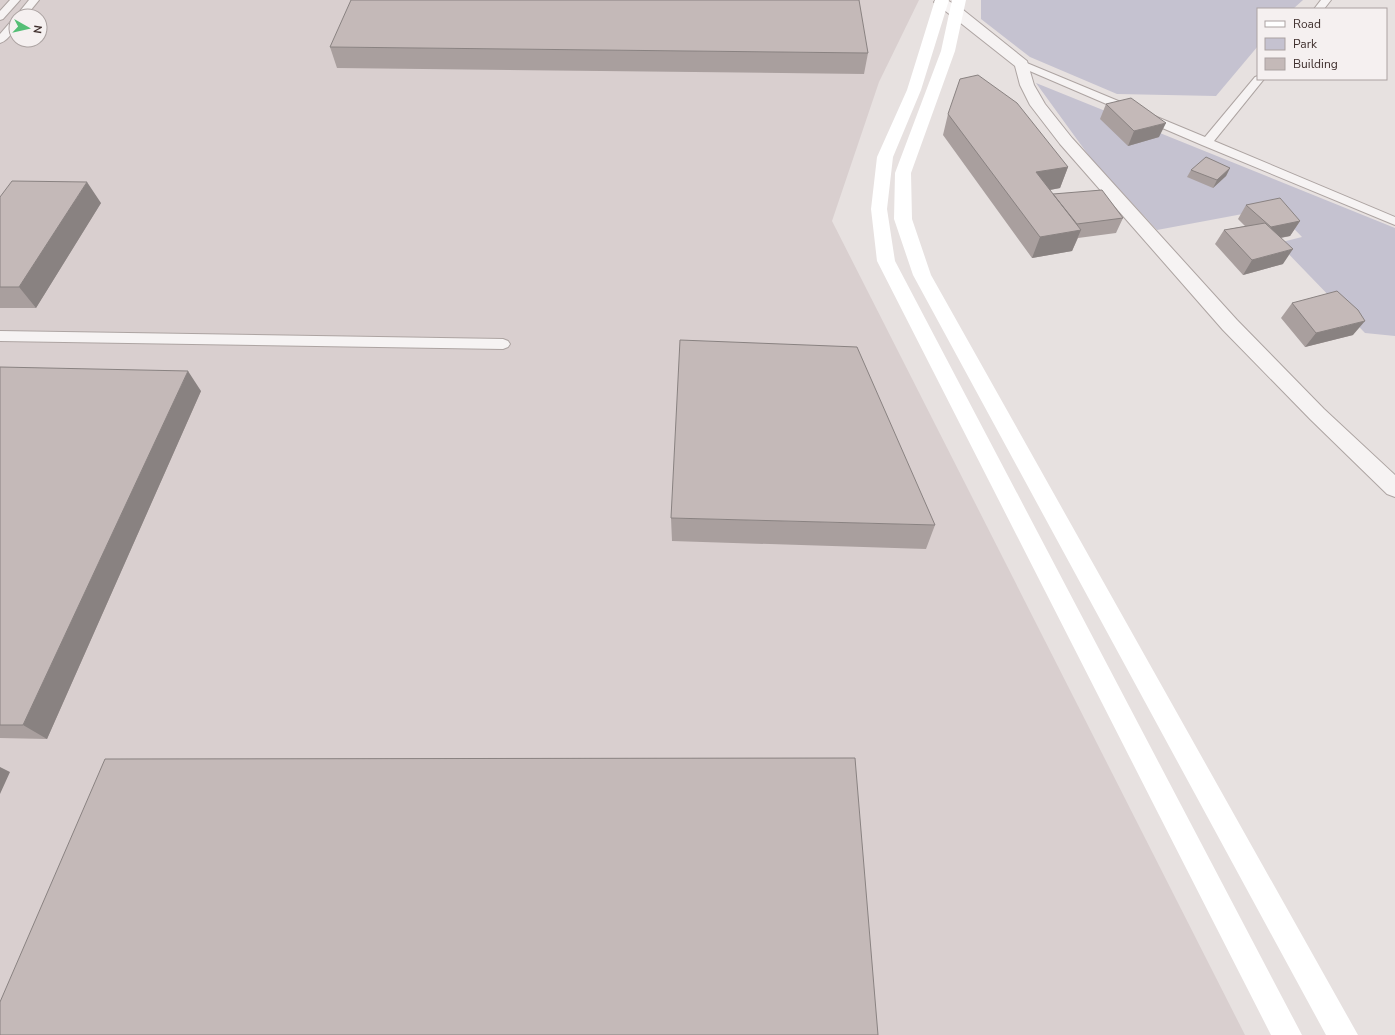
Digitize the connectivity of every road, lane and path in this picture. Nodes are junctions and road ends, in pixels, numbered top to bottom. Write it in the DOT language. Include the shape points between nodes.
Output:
graph roads {
  1 [pos="15,0"];
  2 [pos="34,0"];
  3 [pos="1326,0"];
  4 [pos="950,4"];
  5 [pos="28,8"];
  6 [pos="1320,8"];
  7 [pos="0,17"];
  8 [pos="8,30"];
  9 [pos="0,40"];
  10 [pos="1022,64"];
  11 [pos="1258,80"];
  12 [pos="1206,142"];
  13 [pos="1395,221"];
  14 [pos="0,336"];
  15 [pos="503,344"];
  16 [pos="1395,488"];
  17 [pos="1287,1035"];
  18 [pos="1344,1035"];
  1 -- 7 [label="lane"];
  2 -- 5 [label="lane"];
  3 -- 6 [label="lane"];
  4 -- 10 [label="street"];
  4 -- 17 [label="main road" via="885,157 879,209 886,261"];
  4 -- 18 [label="main road" via="948,51 903,173 903,219 922,275"];
  8 -- 9 [label="lane"];
  10 -- 12 [label="lane"];
  10 -- 16 [label="street" via="1027,85 1038,105 1066,141 1230,325 1317,414"];
  11 -- 12 [label="lane"];
  12 -- 13 [label="lane"];
  14 -- 15 [label="lane"];
}
